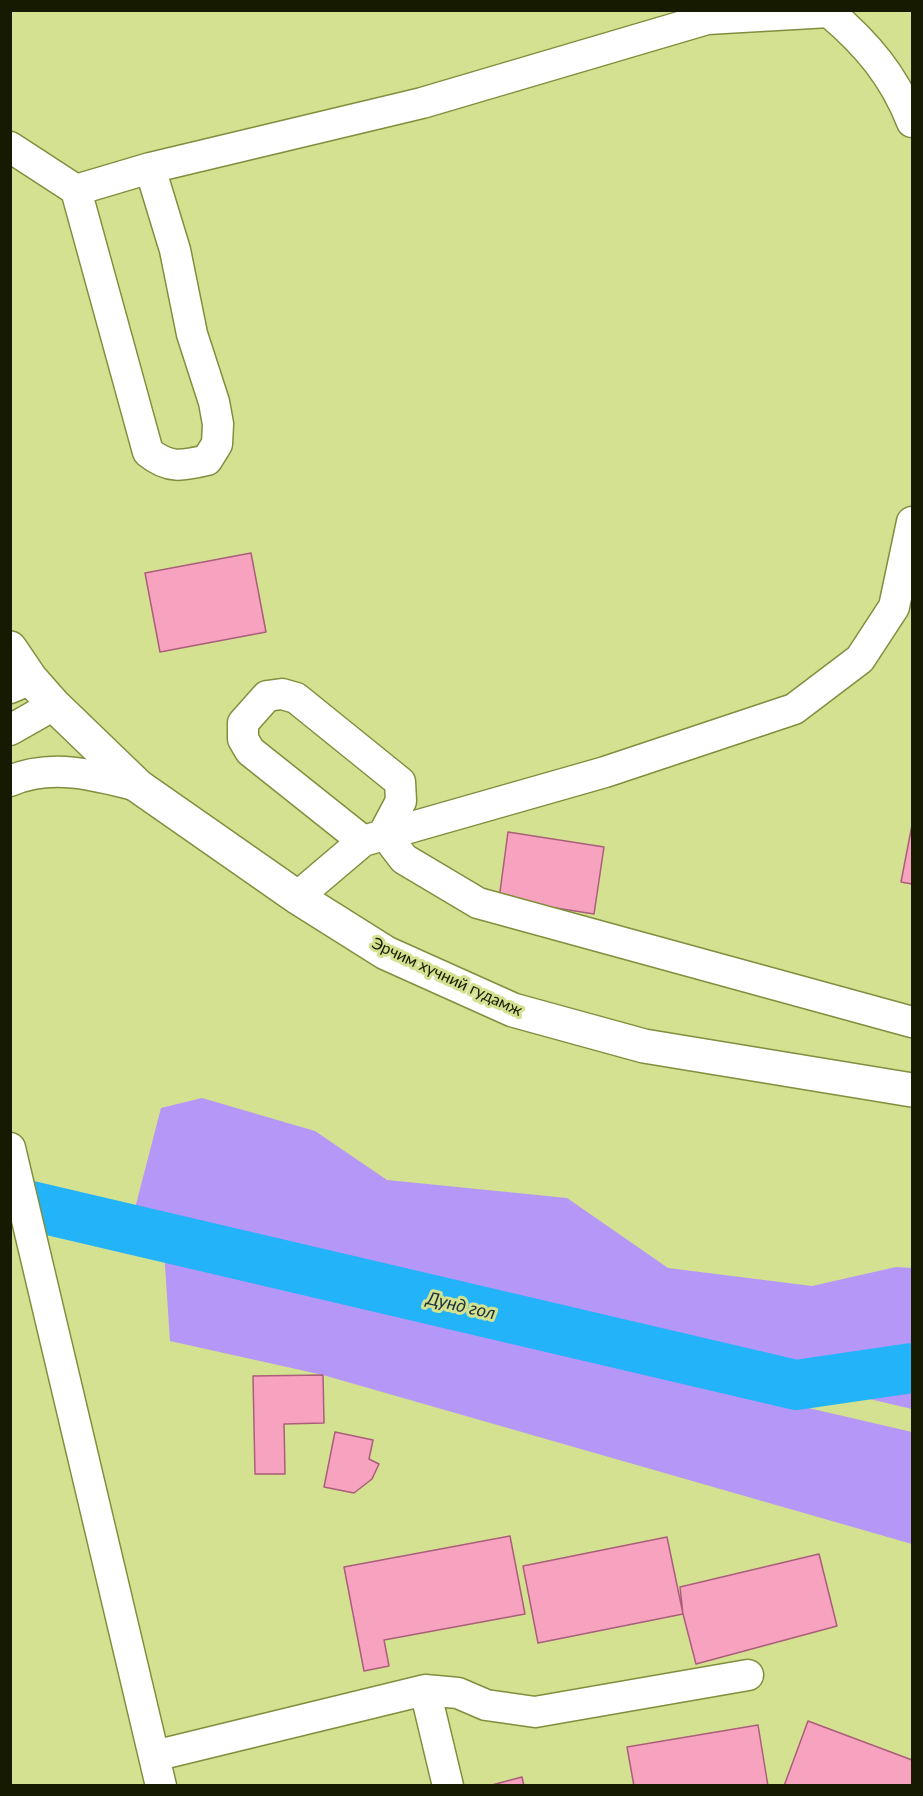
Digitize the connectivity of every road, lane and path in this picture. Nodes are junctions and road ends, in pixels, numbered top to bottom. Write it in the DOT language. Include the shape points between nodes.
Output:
graph roads {
  1 [pos="912,122"];
  2 [pos="10,147"];
  3 [pos="150,168"];
  4 [pos="76,190"];
  5 [pos="912,522"];
  6 [pos="10,648"];
  7 [pos="21,683"];
  8 [pos="54,705"];
  9 [pos="10,730"];
  10 [pos="10,781"];
  11 [pos="138,786"];
  12 [pos="374,837"];
  13 [pos="297,897"];
  14 [pos="912,1022"];
  15 [pos="912,1090"];
  16 [pos="13,1159"];
  17 [pos="748,1675"];
  18 [pos="425,1690"];
  19 [pos="154,1756"];
  20 [pos="161,1785"];
  21 [pos="448,1785"];
  1 -- 3 [label="street" via="890,75 863,40 829,12 707,19 422,103"];
  2 -- 4 [label="street"];
  3 -- 4 [label="street"];
  3 -- 4 [label="street" via="175,250 192,334 214,402 217,444 207,460 186,465 162,463 148,452"];
  5 -- 12 [label="street" via="894,607 860,659 794,709 605,772"];
  6 -- 7 [label="main road, Эрчим хүчний гудамж"];
  7 -- 8 [label="main road, Эрчим хүчний гудамж"];
  8 -- 9 [label="street"];
  8 -- 11 [label="main road, Эрчим хүчний гудамж"];
  10 -- 11 [label="street" via="27,774 61,771"];
  11 -- 13 [label="main road, Эрчим хүчний гудамж"];
  12 -- 12 [label="street" via="401,801 400,782 296,698 282,694 267,696 243,723 243,739 250,751"];
  12 -- 13 [label="street"];
  12 -- 14 [label="street" via="478,903"];
  13 -- 15 [label="main road, Эрчим хүчний гудамж" via="386,953 513,1010 644,1046"];
  16 -- 19 [label="street"];
  17 -- 18 [label="street" via="535,1712"];
  18 -- 19 [label="street"];
  18 -- 21 [label="street"];
  19 -- 20 [label="street"];
}
